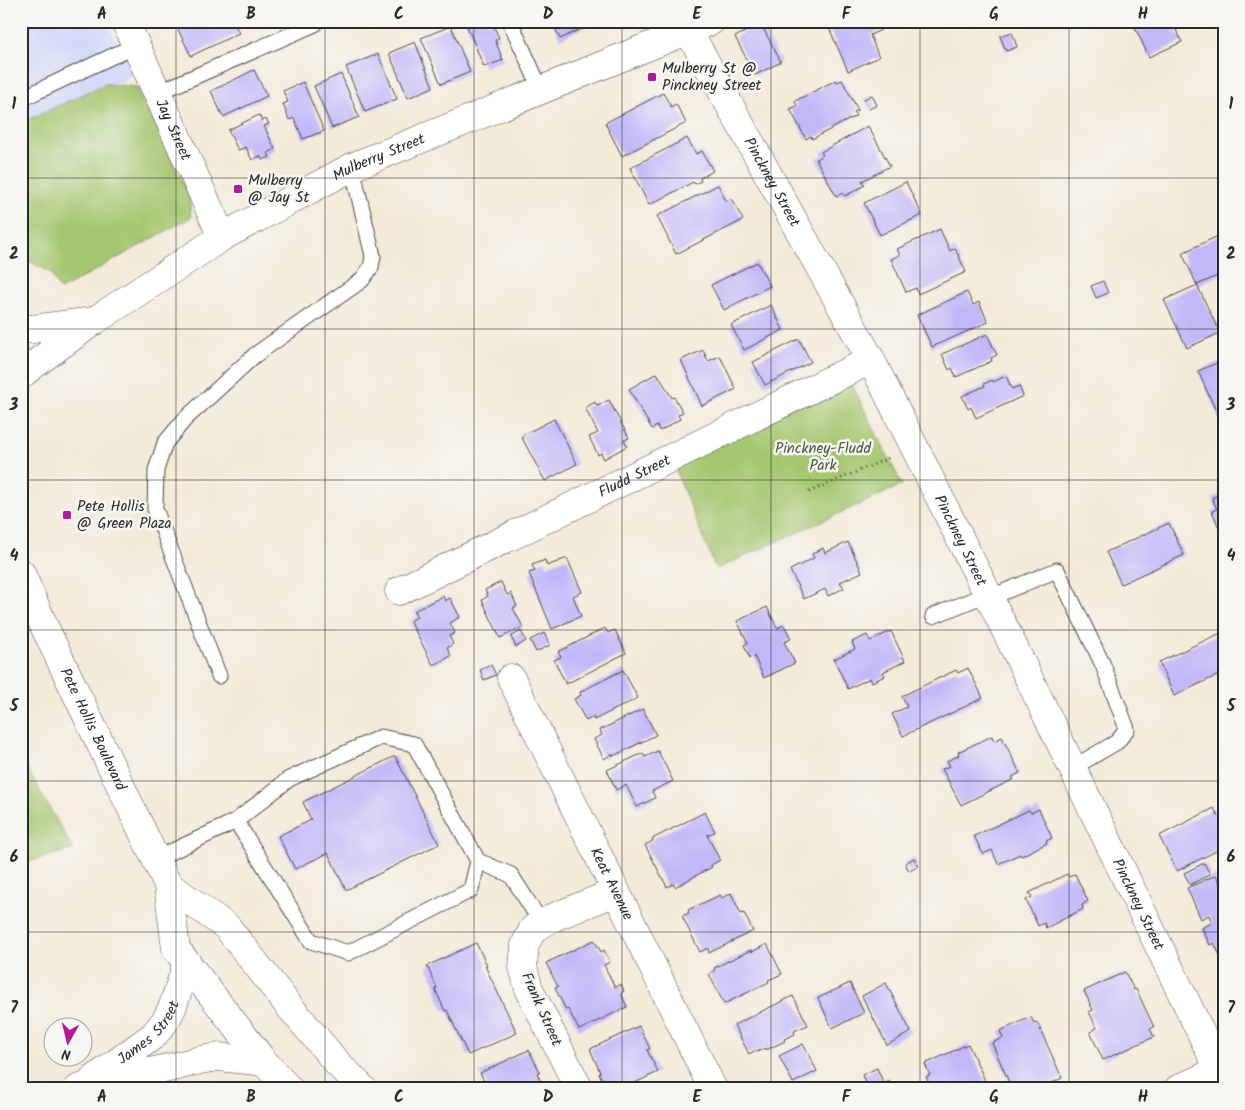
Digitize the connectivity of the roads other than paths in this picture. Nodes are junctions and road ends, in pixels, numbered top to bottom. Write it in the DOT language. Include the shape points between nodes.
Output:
graph roads {
  1 [pos="510,21"];
  2 [pos="315,24"];
  3 [pos="694,24"];
  4 [pos="131,33"];
  5 [pos="541,90"];
  6 [pos="158,93"];
  7 [pos="21,99"];
  8 [pos="352,167"];
  9 [pos="222,237"];
  10 [pos="94,321"];
  11 [pos="21,328"];
  12 [pos="871,360"];
  13 [pos="21,375"];
  14 [pos="21,573"];
  15 [pos="399,591"];
  16 [pos="988,596"];
  17 [pos="933,616"];
  18 [pos="33,622"];
  19 [pos="219,676"];
  20 [pos="511,678"];
  21 [pos="1072,768"];
  22 [pos="236,821"];
  23 [pos="156,859"];
  24 [pos="478,861"];
  25 [pos="168,885"];
  26 [pos="616,892"];
  27 [pos="542,924"];
  28 [pos="187,963"];
  29 [pos="264,1062"];
  30 [pos="1206,1079"];
  31 [pos="82,1087"];
  32 [pos="289,1089"];
  33 [pos="363,1089"];
  34 [pos="579,1089"];
  35 [pos="713,1089"];
  1 -- 5 [label="lane"];
  2 -- 6 [label="lane"];
  3 -- 5 [label="street, Mulberry Street"];
  3 -- 12 [label="street, Pinckney Street"];
  4 -- 6 [label="street, Jay Street"];
  4 -- 7 [label="lane"];
  5 -- 8 [label="street, Mulberry Street"];
  6 -- 9 [label="street, Jay Street"];
  8 -- 9 [label="street, Mulberry Street"];
  8 -- 19 [label="lane" via="373,256 371,267 362,280 255,355 185,419 165,443 156,470 155,509"];
  9 -- 10 [label="street, Mulberry Street"];
  10 -- 11 [label="street" via="32,330"];
  10 -- 13 [label="street, Mulberry Street"];
  12 -- 15 [label="street, Fludd Street"];
  12 -- 16 [label="street, Pinckney Street"];
  14 -- 18 [label="street, Pete Hollis Boulevard"];
  16 -- 17 [label="lane"];
  16 -- 21 [label="street, Pinckney Street"];
  16 -- 21 [label="lane" via="1057,570 1103,665 1126,729 1117,742"];
  18 -- 23 [label="street, Pete Hollis Boulevard"];
  20 -- 26 [label="street, Keat Avenue"];
  21 -- 30 [label="street, Pinckney Street"];
  22 -- 23 [label="lane"];
  22 -- 24 [label="lane" via="289,780 382,737 414,744"];
  22 -- 24 [label="lane" via="311,941 348,953 471,890"];
  23 -- 25 [label="street, Pete Hollis Boulevard"];
  24 -- 27 [label="lane" via="511,875"];
  25 -- 28 [label="street, Pete Hollis Boulevard" via="176,948"];
  25 -- 33 [label="street, Pete Hollis Boulevard" via="227,927 289,1006"];
  26 -- 27 [label="street, Frank Street" via="554,916"];
  26 -- 35 [label="street, Keat Avenue"];
  27 -- 34 [label="street, Frank Street" via="533,929 525,945 523,967 530,989"];
  28 -- 29 [label="street, Pete Hollis Boulevard"];
  28 -- 31 [label="street, James Street" via="173,1006 154,1035"];
  29 -- 31 [label="street, James Street" via="219,1057"];
  29 -- 32 [label="street, Pete Hollis Boulevard"];
}
